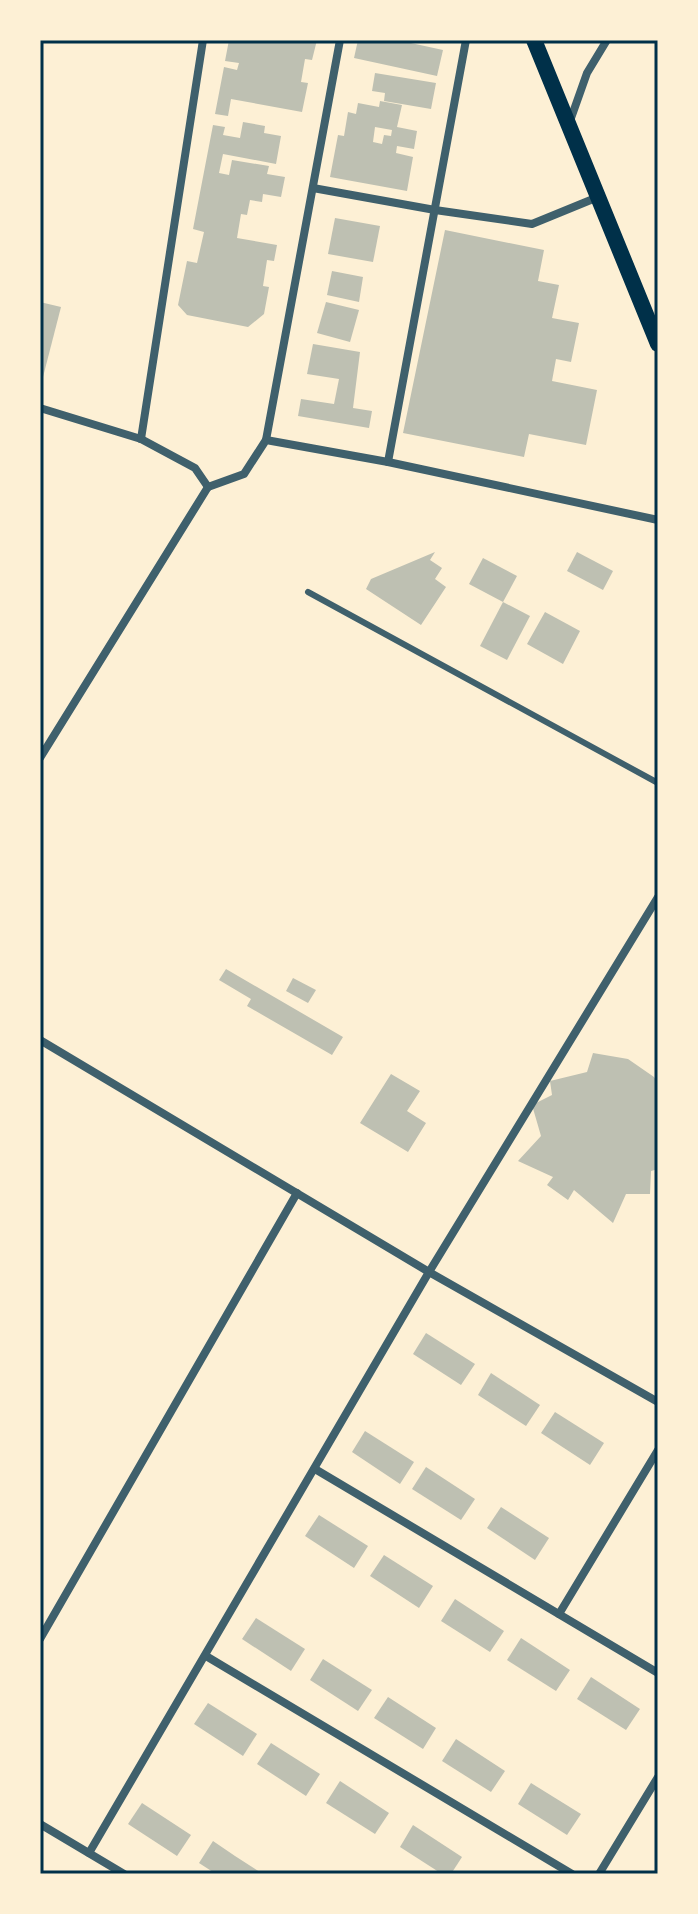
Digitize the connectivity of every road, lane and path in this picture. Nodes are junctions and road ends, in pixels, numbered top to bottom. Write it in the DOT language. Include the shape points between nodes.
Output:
graph roads {
  1 [pos="203,40"];
  2 [pos="340,40"];
  3 [pos="466,40"];
  4 [pos="534,40"];
  5 [pos="607,40"];
  6 [pos="569,125"];
  7 [pos="313,188"];
  8 [pos="598,197"];
  9 [pos="435,210"];
  10 [pos="658,344"];
  11 [pos="40,408"];
  12 [pos="141,439"];
  13 [pos="266,440"];
  14 [pos="388,462"];
  15 [pos="208,487"];
  16 [pos="658,520"];
  17 [pos="308,592"];
  18 [pos="40,758"];
  19 [pos="658,783"];
  20 [pos="658,897"];
  21 [pos="40,1040"];
  22 [pos="297,1193"];
  23 [pos="429,1272"];
  24 [pos="658,1402"];
  25 [pos="658,1450"];
  26 [pos="315,1469"];
  27 [pos="559,1614"];
  28 [pos="40,1639"];
  29 [pos="206,1656"];
  30 [pos="658,1673"];
  31 [pos="658,1777"];
  32 [pos="40,1824"];
  33 [pos="89,1853"];
  34 [pos="124,1874"];
  35 [pos="572,1874"];
  36 [pos="599,1874"];
  1 -- 12 [label="street"];
  2 -- 7 [label="street"];
  3 -- 9 [label="street"];
  4 -- 6 [label="main road"];
  5 -- 6 [label="street" via="587,73"];
  6 -- 8 [label="main road"];
  7 -- 9 [label="street"];
  7 -- 13 [label="street"];
  8 -- 9 [label="street" via="532,224"];
  8 -- 10 [label="main road"];
  9 -- 14 [label="street"];
  11 -- 12 [label="street"];
  12 -- 15 [label="street" via="195,468"];
  13 -- 14 [label="street"];
  13 -- 15 [label="street" via="244,474"];
  14 -- 16 [label="street"];
  15 -- 18 [label="street"];
  17 -- 19 [label="lane"];
  20 -- 23 [label="street"];
  21 -- 22 [label="street"];
  22 -- 23 [label="street"];
  22 -- 28 [label="street"];
  23 -- 24 [label="street"];
  23 -- 26 [label="street"];
  25 -- 27 [label="street"];
  26 -- 27 [label="street"];
  26 -- 29 [label="street"];
  27 -- 30 [label="street"];
  29 -- 33 [label="street"];
  29 -- 35 [label="street"];
  31 -- 36 [label="street"];
  32 -- 33 [label="street"];
  33 -- 34 [label="street"];
}
